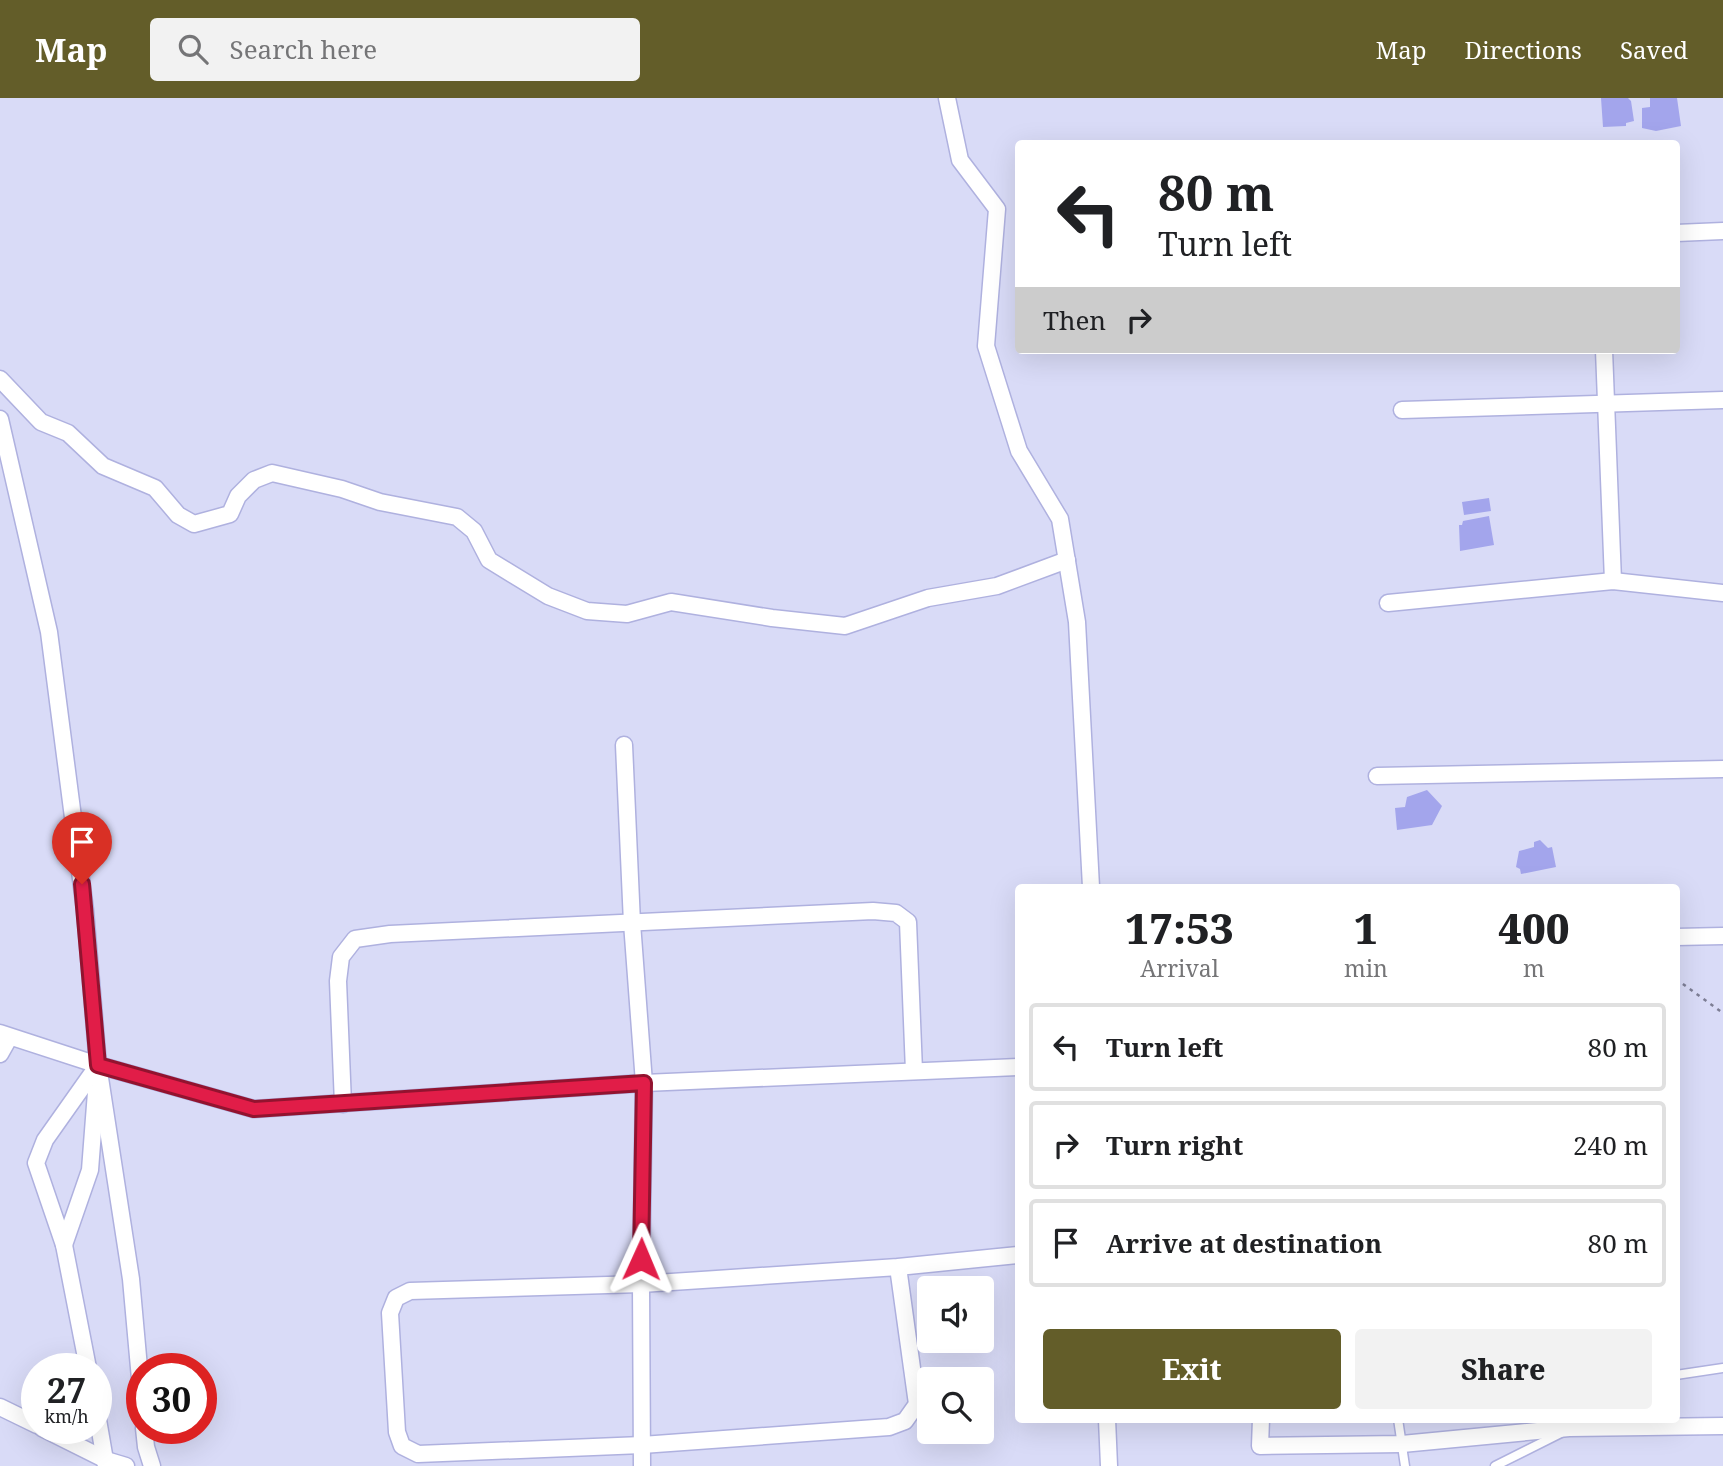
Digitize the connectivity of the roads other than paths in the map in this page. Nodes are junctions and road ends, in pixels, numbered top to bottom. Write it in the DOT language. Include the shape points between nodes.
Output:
graph roads {
  1 [pos="947,98"];
  2 [pos="1723,231"];
  3 [pos="1680,233"];
  4 [pos="1604,354"];
  5 [pos="0,379"];
  6 [pos="1723,400"];
  7 [pos="1605,403"];
  8 [pos="1402,410"];
  9 [pos="0,419"];
  10 [pos="1067,560"];
  11 [pos="1613,581"];
  12 [pos="1723,593"];
  13 [pos="1388,603"];
  14 [pos="624,745"];
  15 [pos="1723,769"];
  16 [pos="1377,776"];
  17 [pos="1091,884"];
  18 [pos="632,923"];
  19 [pos="1723,936"];
  20 [pos="1680,937"];
  21 [pos="5,1035"];
  22 [pos="0,1054"];
  23 [pos="98,1065"];
  24 [pos="1015,1067"];
  25 [pos="914,1071"];
  26 [pos="644,1083"];
  27 [pos="343,1104"];
  28 [pos="64,1245"];
  29 [pos="1015,1255"];
  30 [pos="898,1266"];
  31 [pos="641,1284"];
  32 [pos="86,1353"];
  33 [pos="138,1353"];
  34 [pos="1723,1368"];
  35 [pos="1680,1374"];
  36 [pos="0,1407"];
  37 [pos="21,1417"];
  38 [pos="1107,1423"];
  39 [pos="1261,1423"];
  40 [pos="1399,1423"];
  41 [pos="1585,1423"];
  42 [pos="1723,1426"];
  43 [pos="1569,1428"];
  44 [pos="71,1444"];
  45 [pos="103,1444"];
  46 [pos="146,1444"];
  47 [pos="1402,1444"];
  48 [pos="642,1445"];
  49 [pos="106,1463"];
  50 [pos="126,1466"];
  51 [pos="152,1466"];
  52 [pos="642,1466"];
  53 [pos="1109,1466"];
  54 [pos="1405,1466"];
  55 [pos="1495,1466"];
  1 -- 10 [label="street" via="960,160 997,209 986,346 1019,451 1060,519"];
  2 -- 3 [label="street"];
  4 -- 7 [label="street"];
  5 -- 10 [label="street" via="41,422 68,433 103,466 155,488 178,515 194,524 230,514 238,496 254,480 272,473 457,517 474,531 489,560 548,596 587,611 626,614 671,602 845,626 928,598 997,586"];
  6 -- 7 [label="street"];
  7 -- 8 [label="street"];
  7 -- 11 [label="street"];
  9 -- 23 [label="street" via="48,632 85,910"];
  10 -- 17 [label="street" via="1077,622"];
  11 -- 12 [label="street"];
  11 -- 13 [label="street"];
  14 -- 18 [label="street"];
  15 -- 16 [label="street"];
  18 -- 25 [label="street" via="896,913 908,922"];
  18 -- 26 [label="street"];
  18 -- 27 [label="street" via="355,939 341,957 338,981"];
  19 -- 20 [label="street"];
  21 -- 22 [label="street"];
  21 -- 23 [label="street"];
  23 -- 27 [label="street" via="254,1109"];
  23 -- 28 [label="street" via="90,1170"];
  23 -- 28 [label="street" via="45,1140 36,1163"];
  23 -- 33 [label="street"];
  24 -- 25 [label="street"];
  25 -- 26 [label="street"];
  26 -- 27 [label="street"];
  26 -- 31 [label="street"];
  28 -- 32 [label="street"];
  29 -- 30 [label="street"];
  30 -- 31 [label="street"];
  30 -- 48 [label="street" via="918,1404 905,1421 889,1427"];
  31 -- 48 [label="street"];
  31 -- 48 [label="street" via="410,1291 396,1298 390,1313 397,1432 402,1446 418,1454"];
  34 -- 35 [label="lane"];
  36 -- 37 [label="street"];
  38 -- 53 [label="street"];
  39 -- 47 [label="street" via="1260,1447"];
  40 -- 47 [label="lane"];
  41 -- 43 [label="lane"];
  42 -- 43 [label="street"];
  43 -- 47 [label="street"];
  43 -- 55 [label="lane"];
  44 -- 49 [label="street"];
  45 -- 49 [label="street"];
  46 -- 51 [label="street"];
  47 -- 54 [label="lane"];
  48 -- 52 [label="street"];
  49 -- 50 [label="street"];
}
